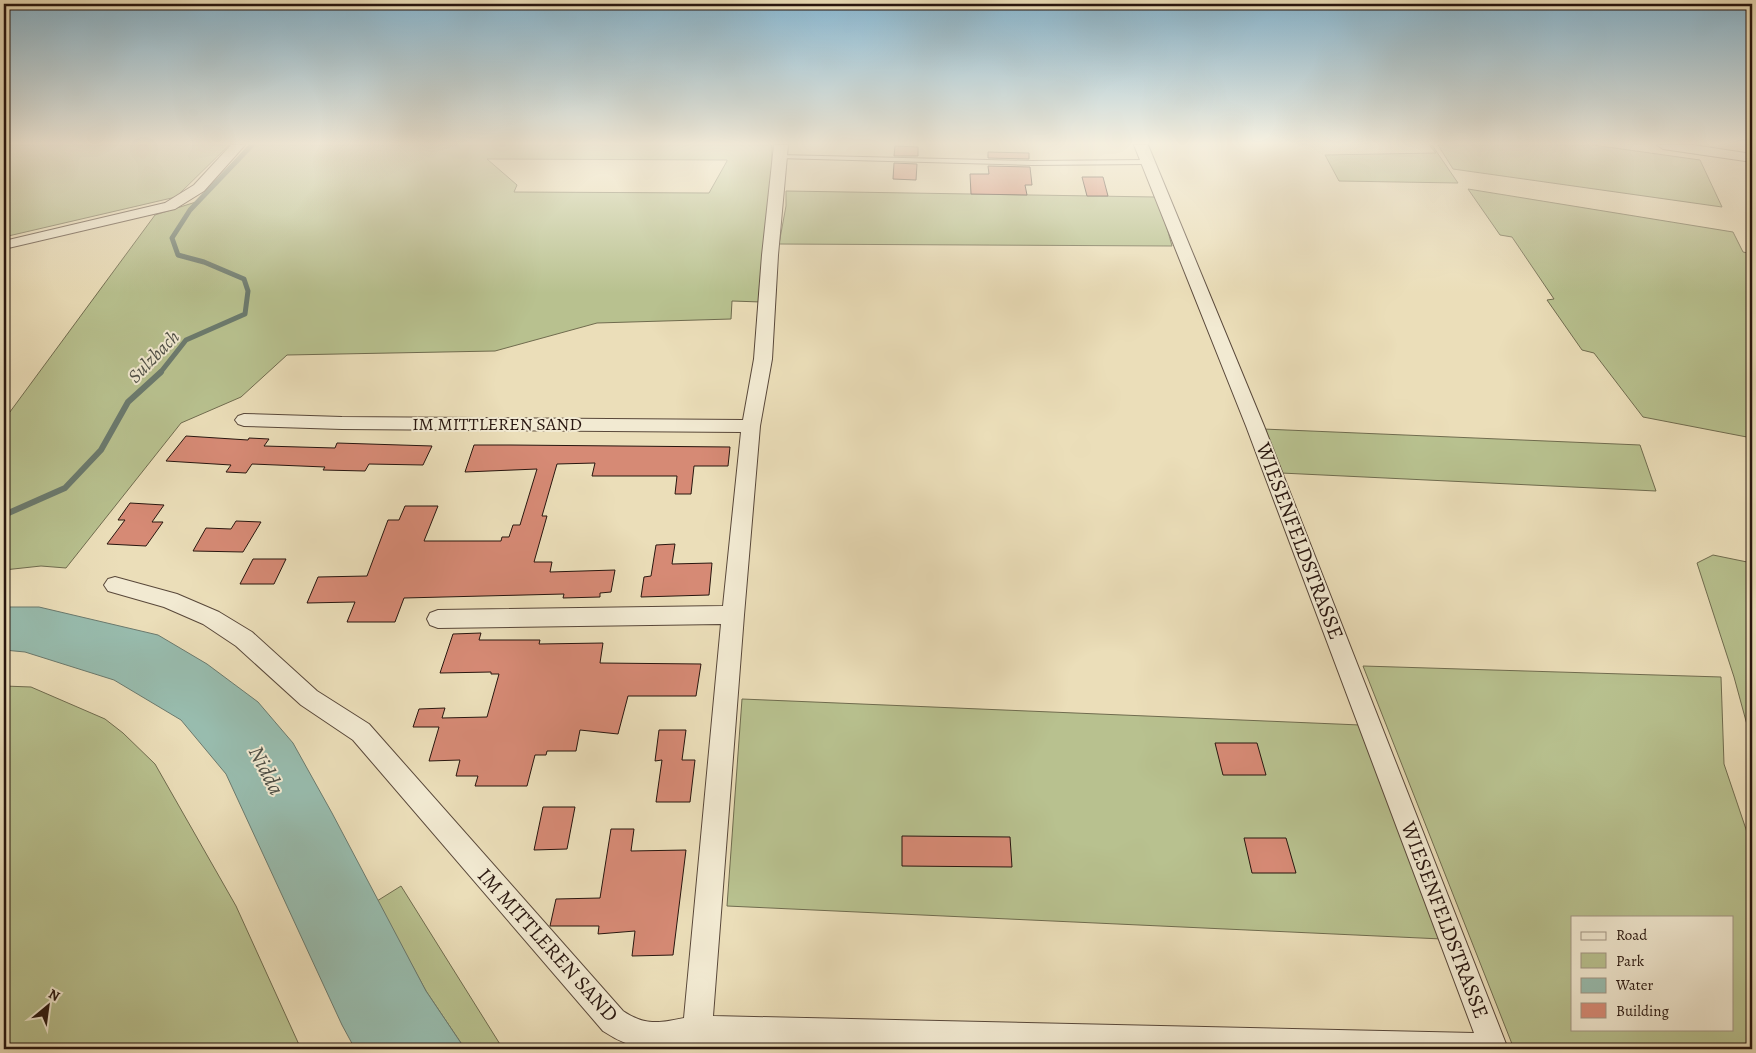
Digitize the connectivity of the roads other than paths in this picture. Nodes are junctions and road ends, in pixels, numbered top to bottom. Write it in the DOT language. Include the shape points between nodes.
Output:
graph roads {
  1 [pos="194,194"];
  2 [pos="776,194"];
  3 [pos="1161,194"];
  4 [pos="4,245"];
  5 [pos="244,420"];
  6 [pos="751,426"];
  7 [pos="115,585"];
  8 [pos="733,615"];
  9 [pos="438,619"];
  10 [pos="697,1030"];
  1 -- 4 [label="street" via="170,206"];
  2 -- 6 [label="street" via="763,358"];
  3 -- 10 [label="street, WIESENFELDSTRASSE" via="1256,426 1494,1048"];
  5 -- 6 [label="street, IM MITTLEREN SAND"];
  6 -- 8 [label="street"];
  7 -- 10 [label="street, IM MITTLEREN SAND" via="169,600 211,618 244,639 309,698 361,732 613,1021 627,1032 659,1037"];
  8 -- 9 [label="street"];
  8 -- 10 [label="street"];
}
